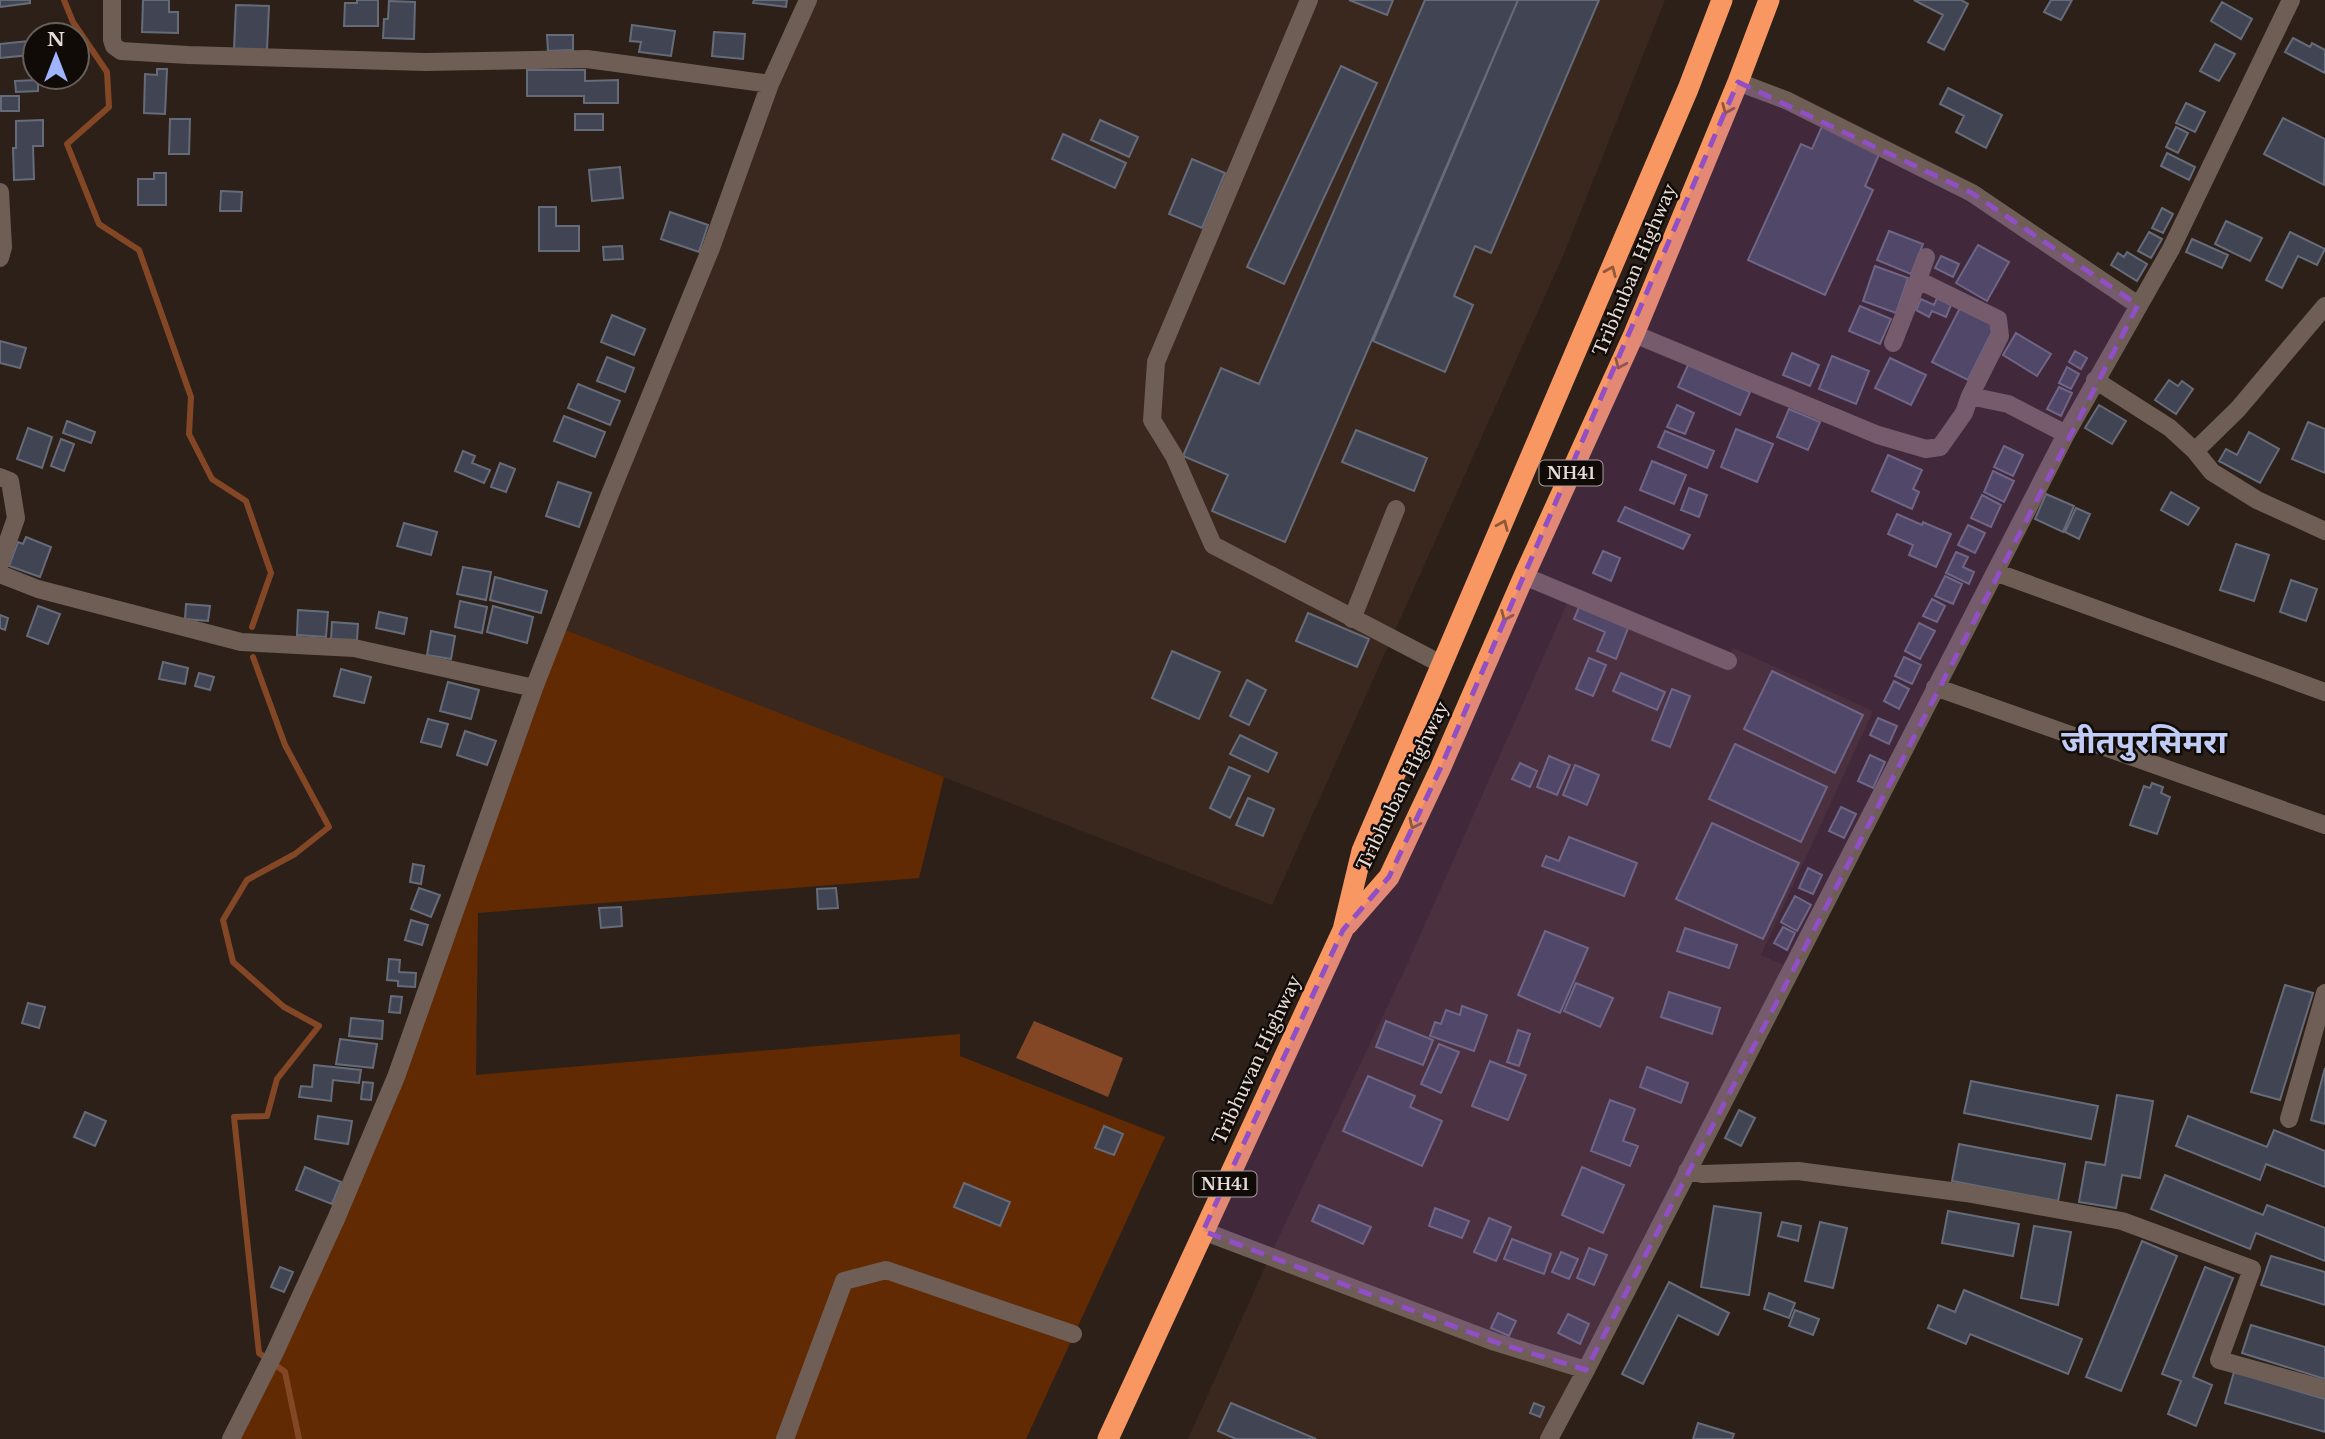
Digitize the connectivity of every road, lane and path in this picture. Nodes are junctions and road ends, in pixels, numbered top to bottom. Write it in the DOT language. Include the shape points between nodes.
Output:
graph roads {
  1 [pos="112,0"];
  2 [pos="808,0"];
  3 [pos="1309,0"];
  4 [pos="1723,0"];
  5 [pos="1769,0"];
  6 [pos="2291,0"];
  7 [pos="1738,82"];
  8 [pos="770,84"];
  9 [pos="0,192"];
  10 [pos="1926,257"];
  11 [pos="0,258"];
  12 [pos="1918,280"];
  13 [pos="2138,305"];
  14 [pos="2325,306"];
  15 [pos="1633,334"];
  16 [pos="1893,343"];
  17 [pos="2095,380"];
  18 [pos="1970,396"];
  19 [pos="2066,434"];
  20 [pos="2195,451"];
  21 [pos="0,477"];
  22 [pos="1396,509"];
  23 [pos="2325,531"];
  24 [pos="0,564"];
  25 [pos="1995,572"];
  26 [pos="0,574"];
  27 [pos="1524,576"];
  28 [pos="1352,619"];
  29 [pos="1728,661"];
  30 [pos="1444,665"];
  31 [pos="1935,687"];
  32 [pos="534,688"];
  33 [pos="2325,692"];
  34 [pos="2325,825"];
  35 [pos="1343,930"];
  36 [pos="2325,993"];
  37 [pos="2290,1119"];
  38 [pos="1687,1171"];
  39 [pos="1203,1231"];
  40 [pos="1073,1334"];
  41 [pos="1586,1370"];
  42 [pos="2325,1389"];
  43 [pos="231,1439"];
  44 [pos="786,1439"];
  45 [pos="1108,1439"];
  46 [pos="1549,1439"];
  1 -- 8 [label="street" via="112,40 121,51 425,62 587,59"];
  2 -- 8 [label="street"];
  3 -- 28 [label="street" via="1156,362 1152,420 1174,456 1213,545"];
  30 -- 4 [label="highway, Tribhuban Highway / NH41, one-way"];
  5 -- 7 [label="highway, Tribhuban Highway / NH41"];
  6 -- 13 [label="street" via="2171,249"];
  7 -- 13 [label="street" via="1788,101 1972,193"];
  7 -- 15 [label="highway, Tribhuban Highway / NH41, one-way"];
  8 -- 32 [label="street" via="710,248"];
  9 -- 11 [label="street"];
  10 -- 12 [label="street"];
  12 -- 16 [label="street"];
  12 -- 18 [label="street" via="1998,319 2000,336"];
  13 -- 17 [label="street"];
  14 -- 20 [label="street" via="2238,409"];
  15 -- 18 [label="street" via="1878,435 1926,449 1940,447"];
  15 -- 27 [label="highway, Tribhuban Highway / NH41, one-way"];
  17 -- 19 [label="street"];
  17 -- 20 [label="street" via="2170,428"];
  18 -- 19 [label="street" via="2008,404"];
  19 -- 25 [label="street"];
  20 -- 23 [label="street" via="2212,472 2257,500"];
  21 -- 24 [label="street" via="10,481 16,518"];
  22 -- 28 [label="street"];
  25 -- 31 [label="street"];
  25 -- 33 [label="street"];
  26 -- 32 [label="street" via="38,589 241,642 354,648"];
  27 -- 29 [label="street"];
  27 -- 35 [label="highway, Tribhuban Highway / NH41, one-way" via="1389,877"];
  28 -- 30 [label="street"];
  30 -- 35 [label="highway, Tribhuban Highway / NH41" via="1362,851"];
  31 -- 34 [label="street"];
  31 -- 38 [label="street"];
  32 -- 43 [label="street" via="396,1077 336,1219"];
  35 -- 39 [label="highway, Tribhuvan Highway / NH41"];
  36 -- 37 [label="street"];
  38 -- 41 [label="street"];
  38 -- 42 [label="street" via="1798,1171 1966,1193 2122,1222 2252,1269 2219,1360"];
  39 -- 41 [label="street" via="1495,1342"];
  39 -- 45 [label="highway, Tribhuvan Highway / NH41"];
  40 -- 44 [label="street" via="886,1270 844,1281"];
  41 -- 46 [label="street"];
}
